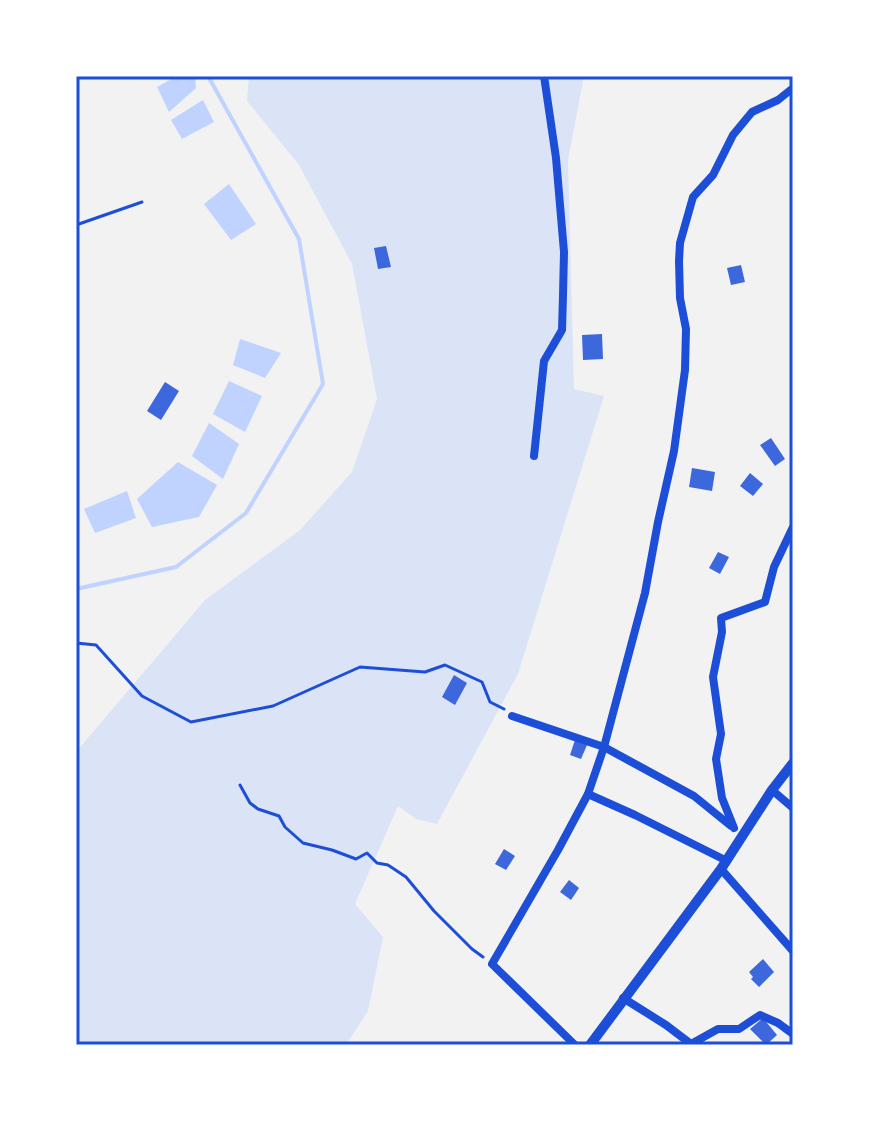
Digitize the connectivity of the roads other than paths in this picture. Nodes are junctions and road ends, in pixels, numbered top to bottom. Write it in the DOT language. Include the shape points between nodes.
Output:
graph roads {
  1 [pos="544,76"];
  2 [pos="793,88"];
  3 [pos="534,456"];
  4 [pos="793,527"];
  5 [pos="512,716"];
  6 [pos="604,747"];
  7 [pos="793,763"];
  8 [pos="772,790"];
  9 [pos="588,794"];
  10 [pos="793,808"];
  11 [pos="734,828"];
  12 [pos="743,837"];
  13 [pos="724,865"];
  14 [pos="793,951"];
  15 [pos="623,998"];
  16 [pos="793,1034"];
  17 [pos="575,1045"];
  18 [pos="590,1045"];
  1 -- 3 [label="street" via="556,158 563,295 562,330 544,361"];
  2 -- 6 [label="street" via="752,112 693,197 680,243 685,370 674,451 645,593"];
  4 -- 11 [label="street" via="765,602 721,618 713,677 721,734 716,759 722,798"];
  5 -- 6 [label="street"];
  6 -- 9 [label="street"];
  6 -- 11 [label="street" via="694,796"];
  7 -- 8 [label="street"];
  8 -- 10 [label="street"];
  8 -- 12 [label="street"];
  9 -- 13 [label="street"];
  9 -- 17 [label="street" via="492,964"];
  11 -- 12 [label="street"];
  12 -- 13 [label="street"];
  13 -- 14 [label="street"];
  13 -- 15 [label="street"];
  15 -- 16 [label="street" via="691,1044 718,1029 739,1029 760,1015"];
  15 -- 18 [label="street"];
}
